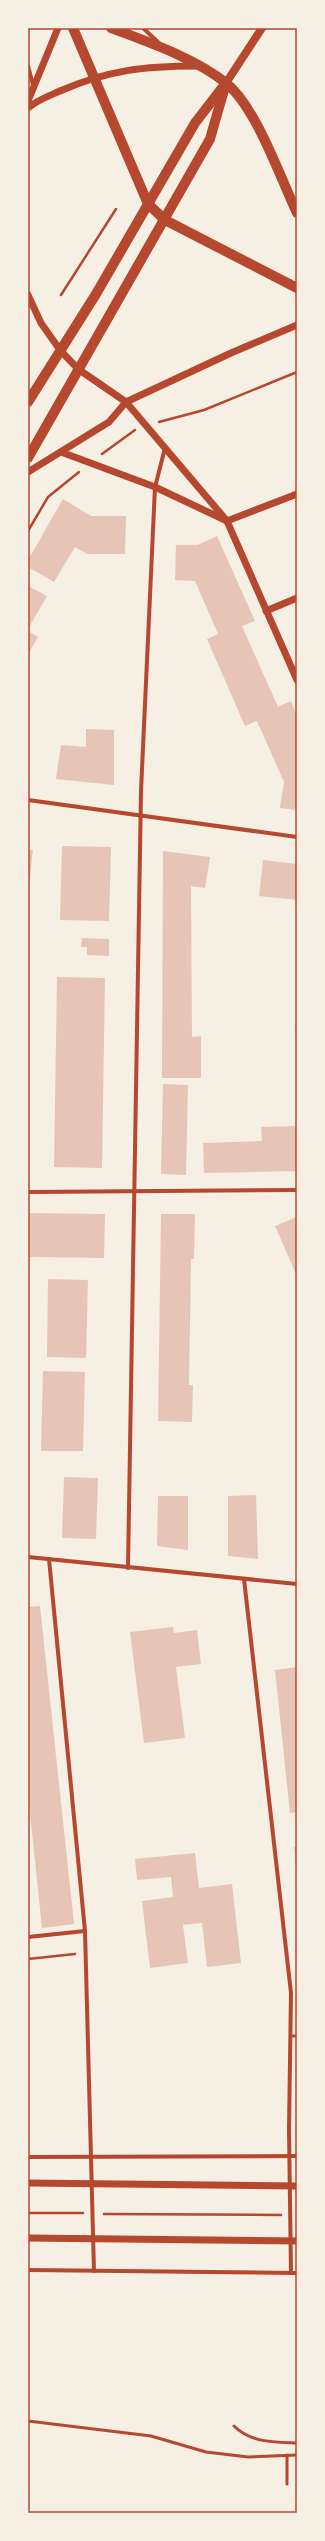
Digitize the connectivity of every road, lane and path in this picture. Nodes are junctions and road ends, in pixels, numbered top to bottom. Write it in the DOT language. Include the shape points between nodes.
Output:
graph roads {
  1 [pos="58,28"];
  2 [pos="73,28"];
  3 [pos="111,28"];
  4 [pos="143,28"];
  5 [pos="262,28"];
  6 [pos="165,49"];
  7 [pos="28,66"];
  8 [pos="197,66"];
  9 [pos="94,78"];
  10 [pos="226,83"];
  11 [pos="34,88"];
  12 [pos="28,101"];
  13 [pos="28,108"];
  14 [pos="148,204"];
  15 [pos="116,209"];
  16 [pos="297,212"];
  17 [pos="165,220"];
  18 [pos="297,288"];
  19 [pos="28,295"];
  20 [pos="61,295"];
  21 [pos="297,325"];
  22 [pos="60,350"];
  23 [pos="78,369"];
  24 [pos="297,372"];
  25 [pos="28,402"];
  26 [pos="126,402"];
  27 [pos="148,425"];
  28 [pos="165,446"];
  29 [pos="61,452"];
  30 [pos="28,458"];
  31 [pos="91,462"];
  32 [pos="28,472"];
  33 [pos="155,486"];
  34 [pos="297,494"];
  35 [pos="226,521"];
  36 [pos="28,531"];
  37 [pos="297,598"];
  38 [pos="266,611"];
  39 [pos="297,680"];
  40 [pos="28,800"];
  41 [pos="140,816"];
  42 [pos="297,837"];
  43 [pos="297,1190"];
  44 [pos="134,1191"];
  45 [pos="28,1192"];
  46 [pos="28,1557"];
  47 [pos="49,1559"];
  48 [pos="128,1568"];
  49 [pos="244,1579"];
  50 [pos="297,1584"];
  51 [pos="85,1932"];
  52 [pos="28,1937"];
  53 [pos="85,1953"];
  54 [pos="28,1959"];
  55 [pos="292,2036"];
  56 [pos="297,2036"];
  57 [pos="289,2156"];
  58 [pos="297,2156"];
  59 [pos="28,2157"];
  60 [pos="92,2157"];
  61 [pos="28,2183"];
  62 [pos="91,2183"];
  63 [pos="294,2186"];
  64 [pos="28,2213"];
  65 [pos="91,2214"];
  66 [pos="291,2215"];
  67 [pos="28,2238"];
  68 [pos="92,2239"];
  69 [pos="294,2241"];
  70 [pos="28,2270"];
  71 [pos="94,2271"];
  72 [pos="291,2273"];
  73 [pos="297,2273"];
  74 [pos="28,2421"];
  75 [pos="234,2426"];
  76 [pos="297,2443"];
  77 [pos="287,2455"];
  78 [pos="297,2455"];
  79 [pos="287,2484"];
  1 -- 11 [label="street"];
  2 -- 9 [label="main road"];
  3 -- 6 [label="main road"];
  4 -- 6 [label="street"];
  5 -- 10 [label="main road"];
  6 -- 8 [label="main road"];
  7 -- 11 [label="street"];
  8 -- 9 [label="street" via="139,68"];
  8 -- 10 [label="main road"];
  9 -- 13 [label="street" via="41,99"];
  9 -- 14 [label="main road"];
  10 -- 14 [label="main road" via="196,124"];
  10 -- 16 [label="main road" via="239,96 255,123"];
  10 -- 17 [label="main road" via="210,139"];
  11 -- 12 [label="street"];
  14 -- 17 [label="main road"];
  14 -- 22 [label="main road"];
  15 -- 20 [label="path"];
  17 -- 18 [label="main road"];
  17 -- 23 [label="main road"];
  19 -- 22 [label="street" via="41,323"];
  21 -- 26 [label="street" via="231,352"];
  22 -- 23 [label="street"];
  22 -- 25 [label="main road"];
  23 -- 26 [label="street"];
  23 -- 30 [label="main road"];
  24 -- 27 [label="path" via="204,410"];
  26 -- 27 [label="street"];
  26 -- 29 [label="street" via="109,422"];
  27 -- 28 [label="street"];
  27 -- 31 [label="path" via="133,431"];
  28 -- 33 [label="street"];
  28 -- 35 [label="street"];
  29 -- 31 [label="street"];
  29 -- 32 [label="street"];
  31 -- 33 [label="street"];
  31 -- 36 [label="path" via="48,497"];
  33 -- 35 [label="street"];
  33 -- 41 [label="street"];
  34 -- 35 [label="street"];
  35 -- 38 [label="street"];
  37 -- 38 [label="street"];
  38 -- 39 [label="street"];
  40 -- 41 [label="street"];
  41 -- 42 [label="street"];
  41 -- 44 [label="street"];
  43 -- 44 [label="street"];
  44 -- 45 [label="street"];
  44 -- 48 [label="street"];
  46 -- 47 [label="street"];
  47 -- 48 [label="street"];
  47 -- 51 [label="street"];
  48 -- 49 [label="street"];
  49 -- 50 [label="street"];
  49 -- 55 [label="street" via="291,1993"];
  51 -- 52 [label="street"];
  51 -- 53 [label="street"];
  53 -- 54 [label="path"];
  53 -- 60 [label="street"];
  55 -- 56 [label="lane"];
  55 -- 57 [label="street"];
  57 -- 58 [label="street"];
  57 -- 60 [label="street"];
  57 -- 63 [label="street"];
  59 -- 60 [label="street"];
  60 -- 62 [label="street"];
  61 -- 62 [label="street"];
  62 -- 63 [label="street"];
  62 -- 65 [label="street"];
  63 -- 66 [label="street"];
  64 -- 65 [label="path"];
  65 -- 66 [label="path"];
  65 -- 68 [label="street"];
  66 -- 69 [label="street"];
  67 -- 68 [label="street"];
  68 -- 69 [label="street"];
  68 -- 71 [label="street"];
  69 -- 72 [label="street"];
  70 -- 71 [label="street"];
  71 -- 72 [label="street"];
  72 -- 73 [label="street"];
  74 -- 77 [label="lane" via="151,2436 206,2452 248,2457"];
  75 -- 76 [label="lane" via="244,2435 271,2442"];
  77 -- 78 [label="lane"];
  77 -- 79 [label="lane"];
}
